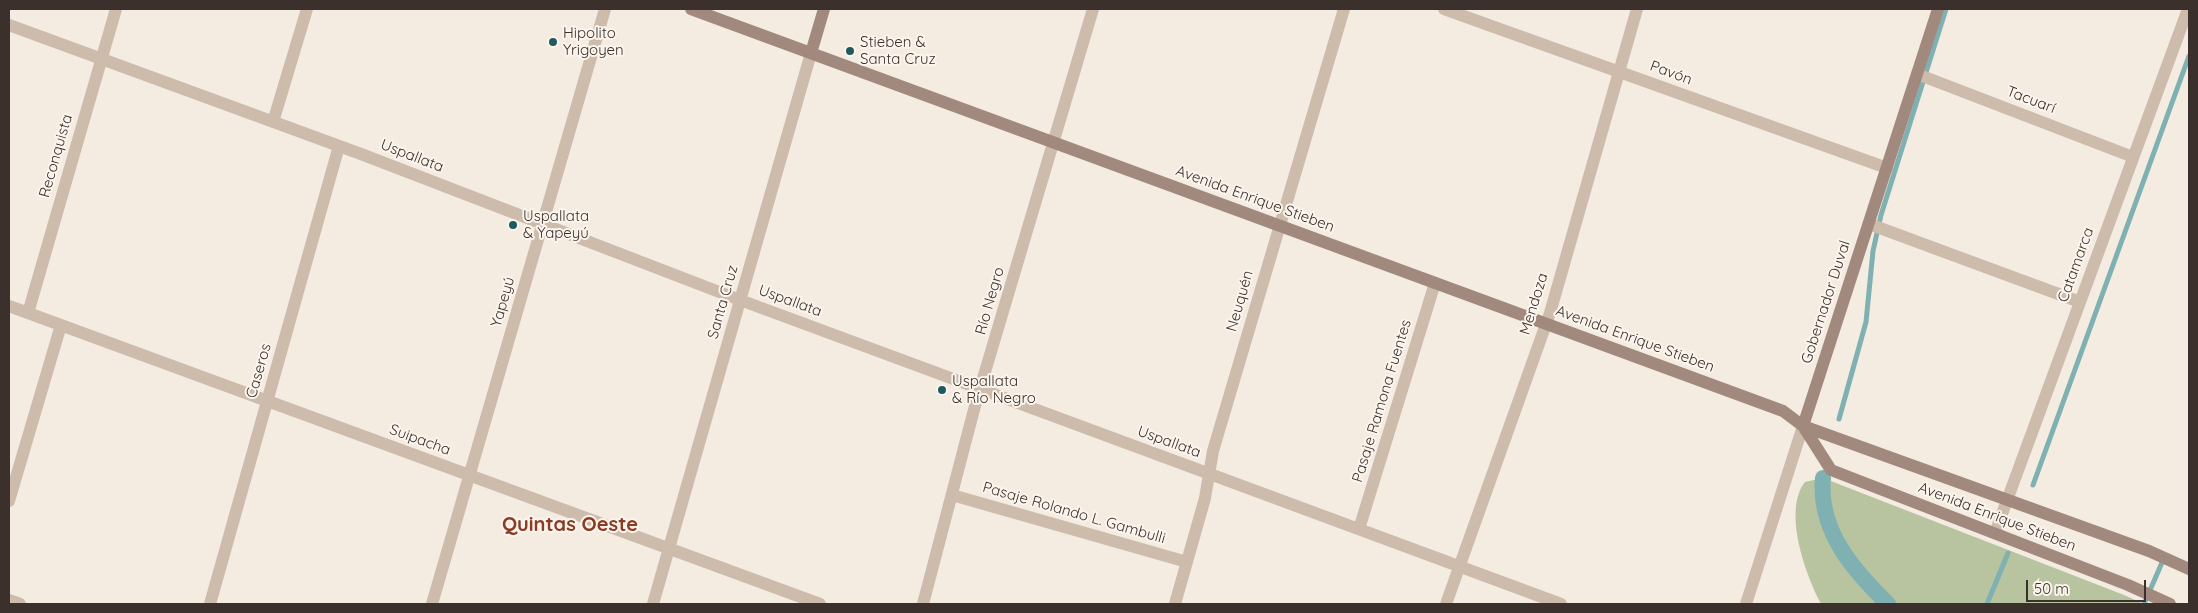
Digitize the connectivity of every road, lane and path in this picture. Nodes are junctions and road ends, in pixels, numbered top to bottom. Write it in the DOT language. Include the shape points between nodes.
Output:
graph roads {
  1 [pos="116,9"];
  2 [pos="306,9"];
  3 [pos="605,9"];
  4 [pos="691,9"];
  5 [pos="824,9"];
  6 [pos="1093,9"];
  7 [pos="1344,9"];
  8 [pos="1444,9"];
  9 [pos="1636,9"];
  10 [pos="1938,9"];
  11 [pos="2188,9"];
  12 [pos="9,25"];
  13 [pos="811,53"];
  14 [pos="101,59"];
  15 [pos="1619,72"];
  16 [pos="1917,74"];
  17 [pos="273,122"];
  18 [pos="1053,142"];
  19 [pos="339,146"];
  20 [pos="2134,157"];
  21 [pos="1886,168"];
  22 [pos="543,224"];
  23 [pos="1868,224"];
  24 [pos="1280,225"];
  25 [pos="1435,283"];
  26 [pos="740,300"];
  27 [pos="2080,302"];
  28 [pos="9,306"];
  29 [pos="28,313"];
  30 [pos="1546,324"];
  31 [pos="61,325"];
  32 [pos="981,389"];
  33 [pos="267,401"];
  34 [pos="1803,426"];
  35 [pos="1209,474"];
  36 [pos="470,476"];
  37 [pos="952,495"];
  38 [pos="2008,500"];
  39 [pos="9,501"];
  40 [pos="1359,530"];
  41 [pos="1996,533"];
  42 [pos="669,549"];
  43 [pos="1187,562"];
  44 [pos="1459,567"];
  45 [pos="2189,569"];
  46 [pos="9,600"];
  47 [pos="20,604"];
  48 [pos="210,604"];
  49 [pos="432,604"];
  50 [pos="654,604"];
  51 [pos="820,604"];
  52 [pos="923,604"];
  53 [pos="1175,604"];
  54 [pos="1446,604"];
  55 [pos="1560,604"];
  56 [pos="1746,604"];
  57 [pos="2170,604"];
  1 -- 14 [label="street, Reconquista"];
  2 -- 17 [label="street"];
  3 -- 22 [label="street, Yapeyú"];
  4 -- 13 [label="main road, Avenida Enrique Stieben"];
  5 -- 13 [label="main road, Santa Cruz"];
  6 -- 18 [label="street, Río Negro"];
  7 -- 24 [label="street, Neuquén"];
  8 -- 15 [label="street, Pavón"];
  9 -- 15 [label="street, Mendoza"];
  10 -- 16 [label="main road, Gobernador Duval"];
  11 -- 20 [label="street, Catamarca"];
  12 -- 14 [label="street, Uspallata"];
  13 -- 18 [label="main road, Avenida Enrique Stieben"];
  13 -- 26 [label="street, Santa Cruz"];
  14 -- 17 [label="street, Uspallata"];
  14 -- 29 [label="street, Reconquista"];
  15 -- 21 [label="street, Pavón"];
  15 -- 30 [label="street, Mendoza"];
  16 -- 20 [label="street, Tacuarí"];
  16 -- 21 [label="main road, Gobernador Duval"];
  17 -- 19 [label="street, Uspallata"];
  18 -- 24 [label="main road, Avenida Enrique Stieben"];
  18 -- 32 [label="street, Río Negro"];
  19 -- 22 [label="street, Uspallata"];
  19 -- 33 [label="street, Caseros"];
  20 -- 27 [label="street, Catamarca"];
  21 -- 23 [label="main road, Gobernador Duval"];
  22 -- 26 [label="street, Uspallata"];
  22 -- 36 [label="street, Yapeyú"];
  23 -- 27 [label="street"];
  23 -- 34 [label="main road, Gobernador Duval"];
  24 -- 25 [label="main road, Avenida Enrique Stieben"];
  24 -- 35 [label="street, Neuquén"];
  25 -- 30 [label="main road, Avenida Enrique Stieben"];
  25 -- 40 [label="street, Pasaje Ramona Fuentes"];
  26 -- 32 [label="street, Uspallata"];
  26 -- 42 [label="street, Santa Cruz"];
  27 -- 38 [label="street, Catamarca"];
  28 -- 29 [label="street, Suipacha"];
  29 -- 31 [label="street, Suipacha"];
  30 -- 34 [label="main road, Avenida Enrique Stieben" via="1776,409"];
  30 -- 44 [label="street, Mendoza"];
  31 -- 33 [label="street, Suipacha"];
  31 -- 39 [label="street"];
  32 -- 35 [label="street, Uspallata"];
  32 -- 37 [label="street, Río Negro"];
  33 -- 36 [label="street, Suipacha"];
  33 -- 48 [label="street, Caseros"];
  34 -- 38 [label="main road, Avenida Enrique Stieben"];
  34 -- 41 [label="main road, Avenida Enrique Stieben" via="1832,470"];
  34 -- 56 [label="street, Gobernador Duval"];
  35 -- 40 [label="street, Uspallata"];
  35 -- 43 [label="street, Neuquén"];
  36 -- 42 [label="street, Suipacha"];
  36 -- 49 [label="street, Yapeyú"];
  37 -- 43 [label="street, Pasaje Rolando L. Gambulli"];
  37 -- 52 [label="street, Río Negro"];
  38 -- 41 [label="street, Catamarca"];
  38 -- 45 [label="main road, Avenida Enrique Stieben" via="2149,551"];
  40 -- 44 [label="street, Uspallata"];
  41 -- 57 [label="main road, Avenida Enrique Stieben"];
  42 -- 50 [label="street, Santa Cruz"];
  42 -- 51 [label="street, Suipacha"];
  43 -- 53 [label="street, Neuquén"];
  44 -- 54 [label="street, Mendoza"];
  44 -- 55 [label="street, Uspallata"];
  46 -- 47 [label="street"];
}
